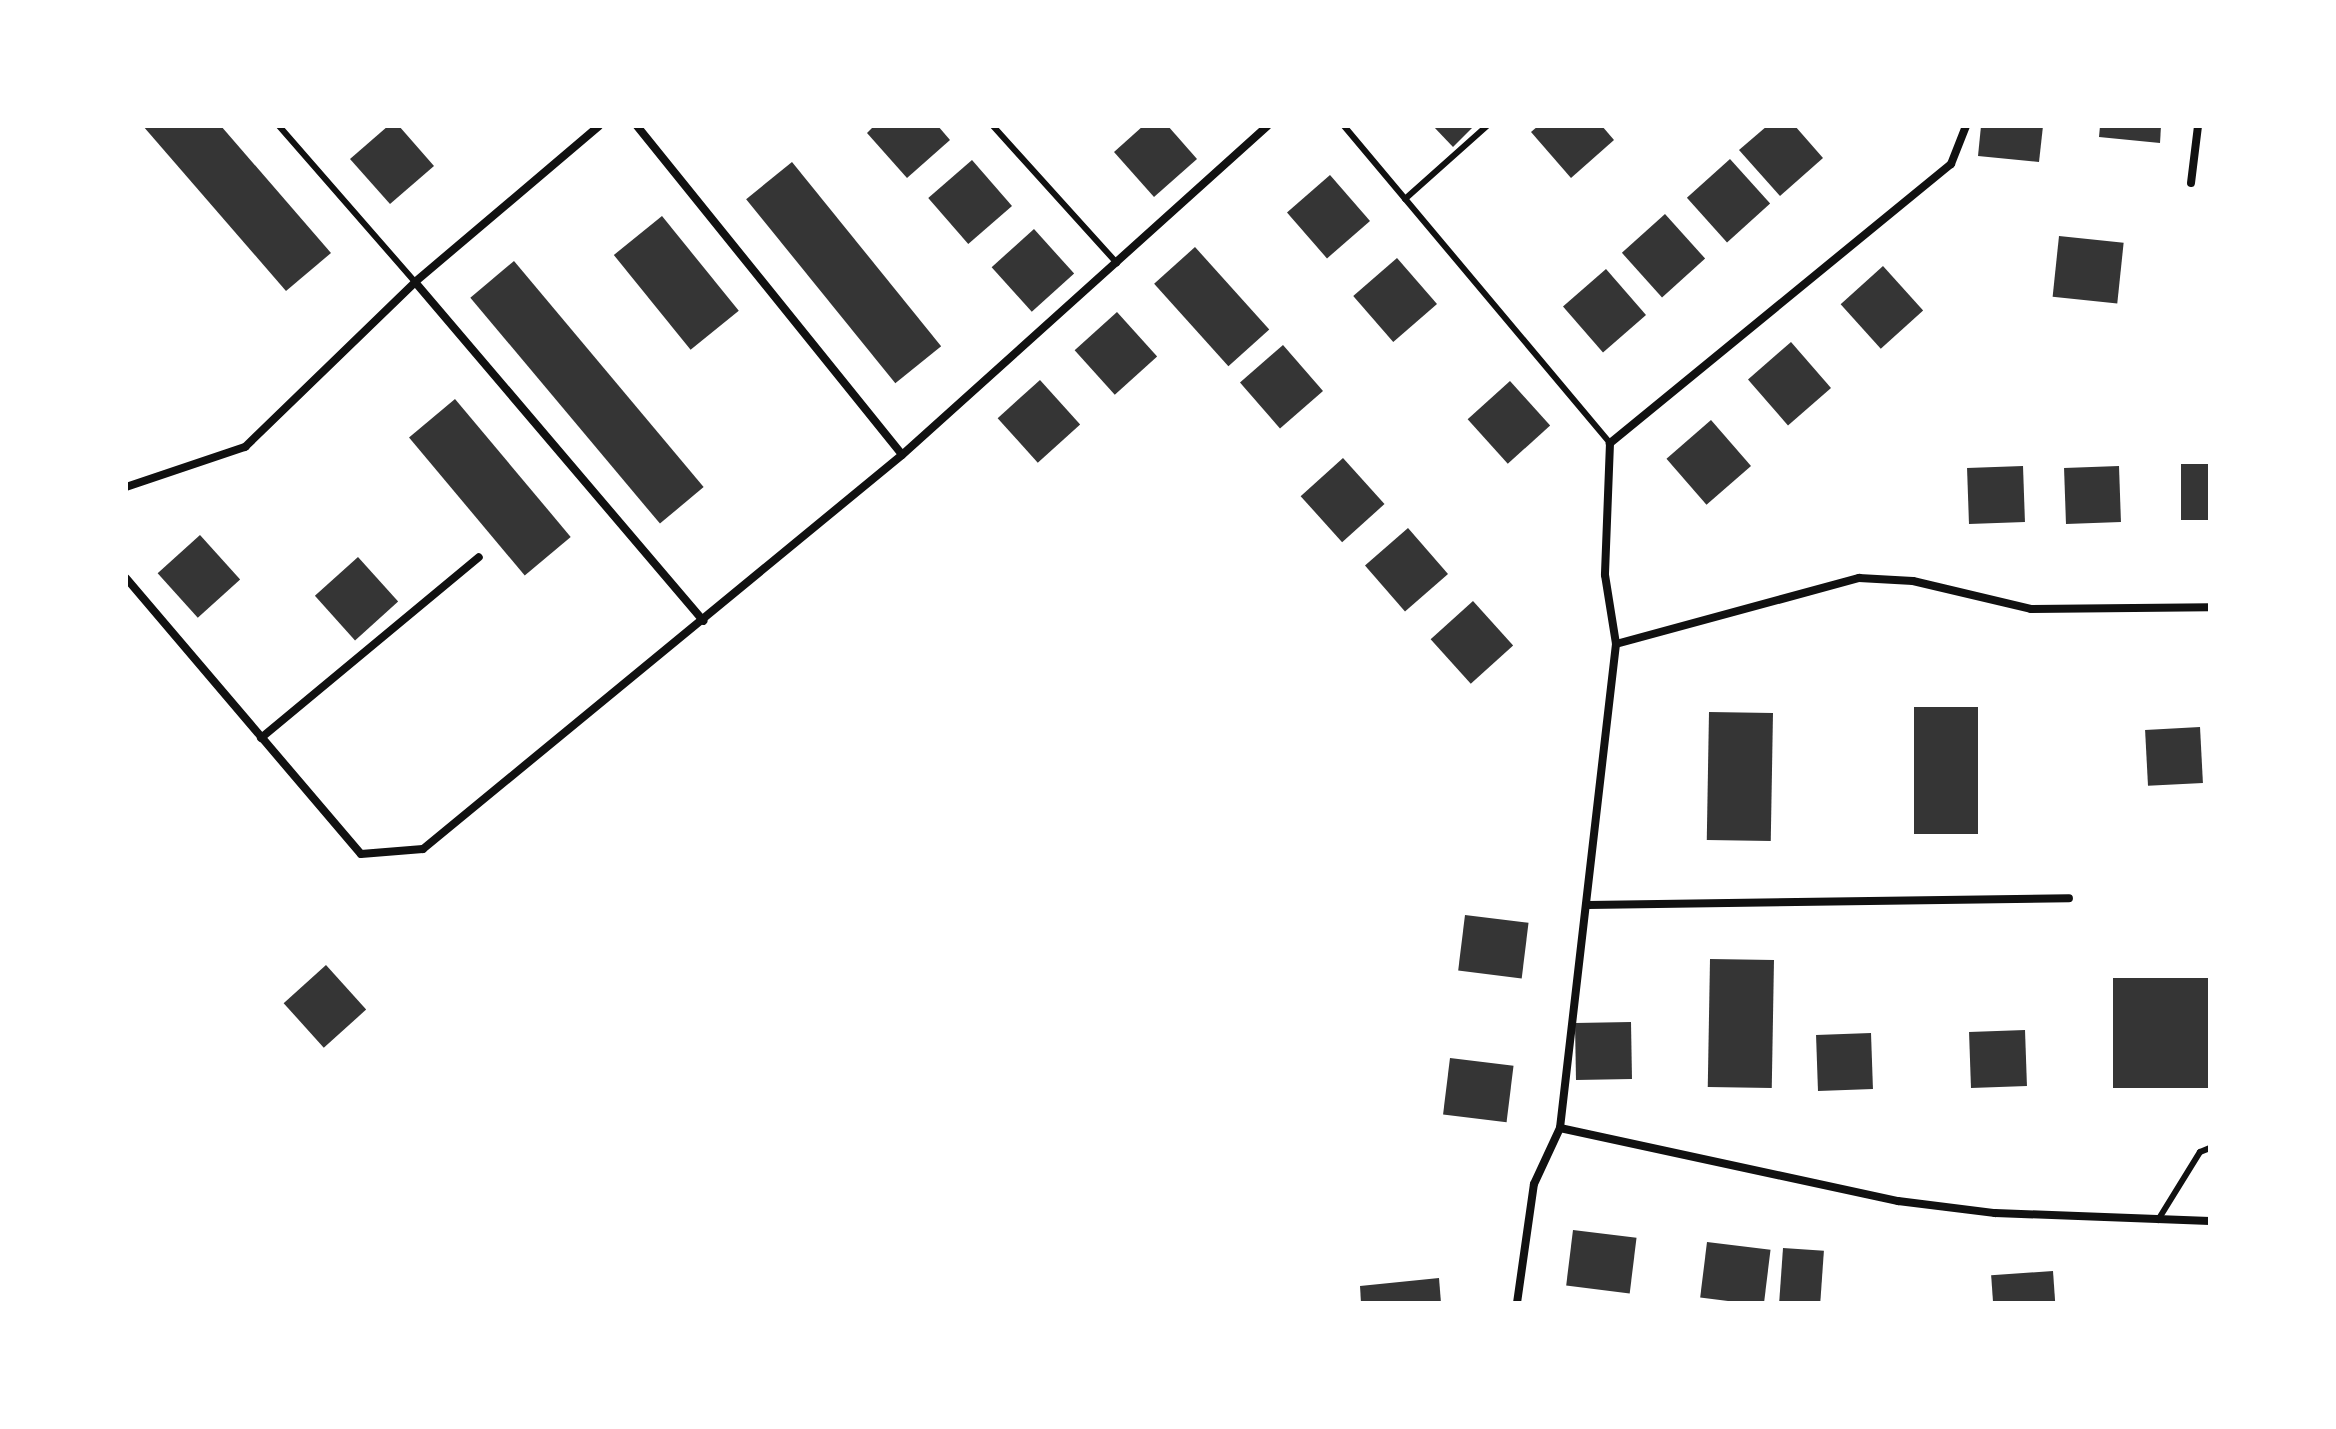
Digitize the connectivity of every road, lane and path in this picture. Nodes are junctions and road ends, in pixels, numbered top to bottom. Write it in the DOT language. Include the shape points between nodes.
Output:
graph roads {
  1 [pos="279,126"];
  2 [pos="599,126"];
  3 [pos="637,126"];
  4 [pos="993,126"];
  5 [pos="1268,126"];
  6 [pos="1344,126"];
  7 [pos="1487,126"];
  8 [pos="1966,126"];
  9 [pos="2198,126"];
  10 [pos="2191,183"];
  11 [pos="1405,199"];
  12 [pos="1118,265"];
  13 [pos="415,282"];
  14 [pos="1610,443"];
  15 [pos="902,455"];
  16 [pos="126,487"];
  17 [pos="479,557"];
  18 [pos="126,578"];
  19 [pos="2210,607"];
  20 [pos="704,621"];
  21 [pos="1616,644"];
  22 [pos="261,738"];
  23 [pos="2069,898"];
  24 [pos="1588,905"];
  25 [pos="1560,1128"];
  26 [pos="2210,1148"];
  27 [pos="2158,1220"];
  28 [pos="2210,1221"];
  29 [pos="1517,1303"];
  1 -- 13 [label="lane"];
  2 -- 13 [label="street"];
  3 -- 15 [label="street"];
  4 -- 12 [label="lane"];
  5 -- 12 [label="street"];
  6 -- 11 [label="lane"];
  7 -- 11 [label="lane"];
  8 -- 14 [label="street" via="1951,164"];
  9 -- 10 [label="street"];
  11 -- 14 [label="lane"];
  12 -- 15 [label="street"];
  13 -- 16 [label="street" via="245,447"];
  13 -- 20 [label="street"];
  14 -- 21 [label="street" via="1605,575"];
  15 -- 20 [label="street"];
  17 -- 22 [label="street"];
  18 -- 22 [label="street"];
  19 -- 21 [label="street" via="2031,609 1913,581 1859,578"];
  20 -- 22 [label="street" via="423,849 361,854"];
  21 -- 24 [label="street"];
  23 -- 24 [label="street"];
  24 -- 25 [label="street"];
  25 -- 27 [label="street" via="1898,1201 1995,1213"];
  25 -- 29 [label="street" via="1534,1184"];
  26 -- 27 [label="lane" via="2200,1152"];
  27 -- 28 [label="street"];
}
